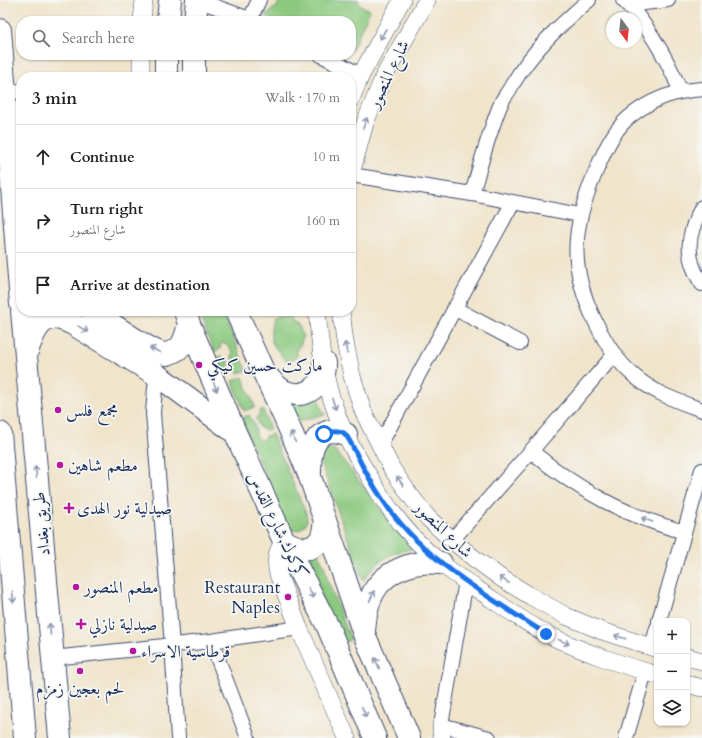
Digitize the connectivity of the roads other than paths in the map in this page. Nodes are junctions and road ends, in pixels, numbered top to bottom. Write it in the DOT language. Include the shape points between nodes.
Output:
graph roads {
  1 [pos="144,0"];
  2 [pos="170,0"];
  3 [pos="197,0"];
  4 [pos="259,0"];
  5 [pos="402,0"];
  6 [pos="589,0"];
  7 [pos="668,0"];
  8 [pos="626,3"];
  9 [pos="424,4"];
  10 [pos="142,16"];
  11 [pos="168,16"];
  12 [pos="195,16"];
  13 [pos="241,16"];
  14 [pos="253,16"];
  15 [pos="0,30"];
  16 [pos="141,60"];
  17 [pos="166,60"];
  18 [pos="194,60"];
  19 [pos="331,60"];
  20 [pos="141,72"];
  21 [pos="166,72"];
  22 [pos="194,72"];
  23 [pos="355,72"];
  24 [pos="356,72"];
  25 [pos="361,75"];
  26 [pos="356,87"];
  27 [pos="702,89"];
  28 [pos="13,92"];
  29 [pos="681,92"];
  30 [pos="356,156"];
  31 [pos="356,175"];
  32 [pos="16,180"];
  33 [pos="472,194"];
  34 [pos="512,202"];
  35 [pos="702,207"];
  36 [pos="580,215"];
  37 [pos="702,284"];
  38 [pos="454,308"];
  39 [pos="22,316"];
  40 [pos="100,316"];
  41 [pos="238,316"];
  42 [pos="253,316"];
  43 [pos="317,316"];
  44 [pos="342,316"];
  45 [pos="187,317"];
  46 [pos="250,343"];
  47 [pos="520,343"];
  48 [pos="25,355"];
  49 [pos="614,355"];
  50 [pos="324,363"];
  51 [pos="264,373"];
  52 [pos="157,375"];
  53 [pos="702,410"];
  54 [pos="235,432"];
  55 [pos="0,433"];
  56 [pos="346,434"];
  57 [pos="380,445"];
  58 [pos="531,451"];
  59 [pos="702,470"];
  60 [pos="310,477"];
  61 [pos="325,520"];
  62 [pos="684,532"];
  63 [pos="452,540"];
  64 [pos="284,541"];
  65 [pos="441,563"];
  66 [pos="466,581"];
  67 [pos="660,618"];
  68 [pos="300,628"];
  69 [pos="364,634"];
  70 [pos="211,641"];
  71 [pos="172,645"];
  72 [pos="654,648"];
  73 [pos="53,658"];
  74 [pos="690,658"];
  75 [pos="702,661"];
  76 [pos="651,673"];
  77 [pos="690,685"];
  78 [pos="702,688"];
  79 [pos="441,732"];
  80 [pos="25,738"];
  81 [pos="60,738"];
  82 [pos="178,738"];
  83 [pos="248,738"];
  84 [pos="347,738"];
  85 [pos="375,738"];
  86 [pos="409,738"];
  87 [pos="490,738"];
  88 [pos="626,738"];
  1 -- 10 [label="street"];
  2 -- 11 [label="main road"];
  3 -- 12 [label="main road"];
  3 -- 13 [label="street"];
  4 -- 14 [label="street"];
  5 -- 9 [label="street"];
  5 -- 25 [label="street, شارع المنصور, one-way"];
  6 -- 33 [label="street" via="537,49 506,94 492,128"];
  7 -- 8 [label="street"];
  8 -- 29 [label="street" via="653,38"];
  30 -- 9 [label="street, شارع المنصور, one-way" via="365,123 384,76"];
  15 -- 28 [label="main road"];
  16 -- 20 [label="street"];
  17 -- 21 [label="main road"];
  18 -- 22 [label="main road"];
  19 -- 23 [label="street"];
  24 -- 25 [label="street"];
  25 -- 26 [label="street, شارع المنصور"];
  27 -- 29 [label="street"];
  28 -- 32 [label="main road"];
  29 -- 36 [label="street" via="642,108 627,119 614,134 593,177"];
  31 -- 33 [label="street"];
  33 -- 34 [label="street"];
  34 -- 36 [label="street"];
  34 -- 38 [label="street"];
  35 -- 37 [label="street" via="690,234 689,245 691,262"];
  36 -- 49 [label="street" via="577,238 578,274 592,315"];
  38 -- 47 [label="street"];
  38 -- 57 [label="street"];
  39 -- 48 [label="main road, طريق بغداد"];
  45 -- 40 [label="main road, one-way" via="184,340 179,348 166,354 143,344"];
  41 -- 46 [label="main road"];
  42 -- 46 [label="main road"];
  43 -- 50 [label="street, شارع المنصور"];
  57 -- 44 [label="street, شارع المنصور, one-way" via="363,411 352,376"];
  45 -- 54 [label="main road, كركوك,شارع القدس, one-way"];
  46 -- 51 [label="main road"];
  48 -- 52 [label="main road, one-way" via="41,324 47,319 55,318 73,324"];
  73 -- 48 [label="main road, طريق بغداد, one-way"];
  49 -- 53 [label="street" via="633,375 664,396"];
  49 -- 58 [label="street"];
  50 -- 51 [label="main road" via="322,378 317,386 302,393 285,392"];
  50 -- 56 [label="street, شارع المنصور, one-way" via="333,405"];
  60 -- 51 [label="main road, one-way"];
  52 -- 54 [label="main road"];
  52 -- 71 [label="street" via="153,413"];
  54 -- 64 [label="main road, كركوك,شارع القدس"];
  55 -- 80 [label="main road, طريق بغداد, one-way"];
  56 -- 60 [label="main road" via="335,431 319,437 311,455"];
  56 -- 65 [label="street, شارع المنصور" via="389,509 417,541"];
  63 -- 57 [label="street, شارع المنصور, one-way" via="428,518 410,495 392,469"];
  62 -- 58 [label="street, one-way" via="643,519 603,500 565,478"];
  58 -- 63 [label="street"];
  59 -- 62 [label="street"];
  60 -- 61 [label="main road"];
  61 -- 64 [label="main road" via="322,536 311,548 294,546"];
  61 -- 69 [label="main road"];
  62 -- 67 [label="street"];
  72 -- 63 [label="street, شارع المنصور, one-way" via="566,616 501,578"];
  64 -- 68 [label="street" via="277,553 276,568"];
  64 -- 85 [label="main road, كركوك,شارع القدس, one-way" via="328,627"];
  65 -- 66 [label="street, شارع المنصور"];
  69 -- 65 [label="main road, one-way" via="368,605 373,593 388,575 422,563"];
  66 -- 76 [label="street, شارع المنصور, one-way" via="546,634 601,657"];
  66 -- 79 [label="street"];
  68 -- 70 [label="street"];
  68 -- 84 [label="street"];
  86 -- 69 [label="main road, one-way"];
  70 -- 71 [label="street"];
  70 -- 83 [label="street"];
  71 -- 73 [label="street"];
  71 -- 82 [label="street"];
  73 -- 81 [label="main road, طريق بغداد"];
  74 -- 75 [label="street"];
  76 -- 88 [label="street"];
  77 -- 78 [label="street"];
  79 -- 87 [label="street"];
}
